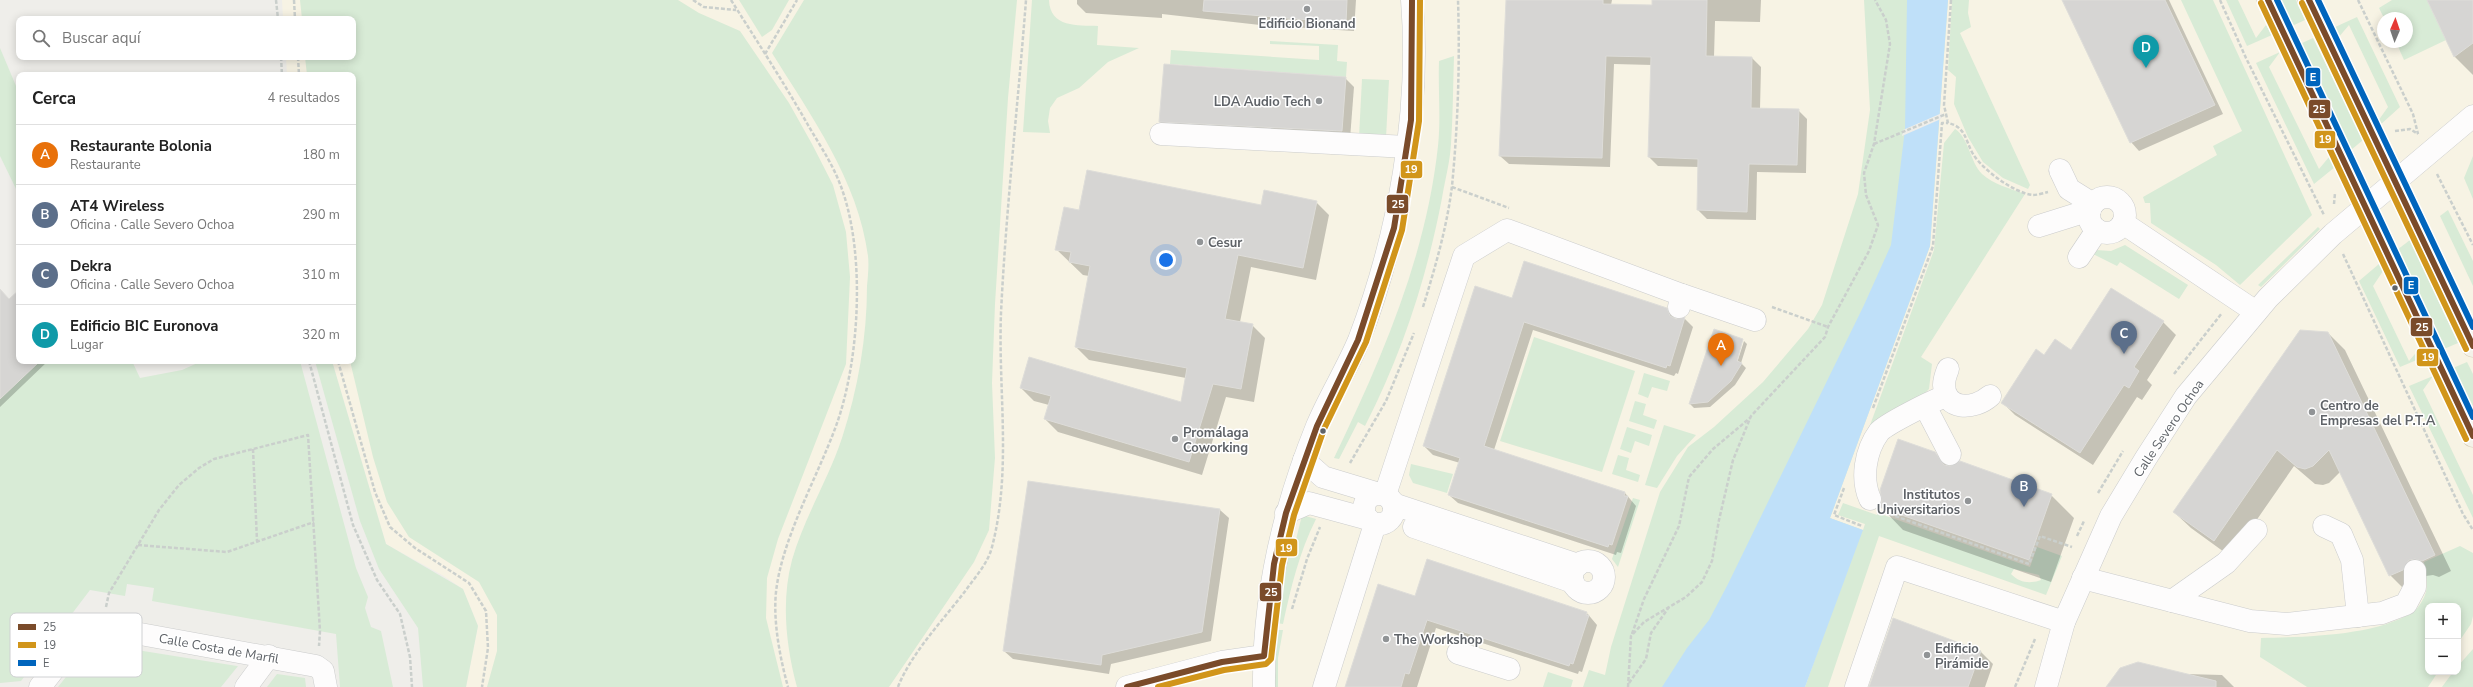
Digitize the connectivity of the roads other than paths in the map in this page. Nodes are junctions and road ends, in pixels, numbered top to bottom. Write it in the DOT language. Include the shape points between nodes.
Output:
graph roads {
  1 [pos="1412,0"];
  2 [pos="2268,0"];
  3 [pos="2308,0"];
  4 [pos="2473,116"];
  5 [pos="1161,134"];
  6 [pos="1407,147"];
  7 [pos="2064,180"];
  8 [pos="2395,180"];
  9 [pos="2365,206"];
  10 [pos="2093,215"];
  11 [pos="2123,223"];
  12 [pos="2039,226"];
  13 [pos="2079,257"];
  14 [pos="2256,312"];
  15 [pos="1755,320"];
  16 [pos="2473,346"];
  17 [pos="1948,369"];
  18 [pos="1946,396"];
  19 [pos="1990,396"];
  20 [pos="1925,406"];
  21 [pos="2473,436"];
  22 [pos="1950,454"];
  23 [pos="1304,460"];
  24 [pos="1870,499"];
  25 [pos="1381,509"];
  26 [pos="1286,514"];
  27 [pos="2324,526"];
  28 [pos="2256,530"];
  29 [pos="2415,571"];
  30 [pos="1575,573"];
  31 [pos="2083,578"];
  32 [pos="2172,601"];
  33 [pos="2358,616"];
  34 [pos="2064,622"];
  35 [pos="142,634"];
  36 [pos="1458,652"];
  37 [pos="269,656"];
  38 [pos="1264,656"];
  39 [pos="1509,669"];
  40 [pos="44,682"];
  41 [pos="27,687"];
  42 [pos="246,687"];
  43 [pos="326,687"];
  44 [pos="1127,687"];
  45 [pos="1264,687"];
  46 [pos="1324,687"];
  47 [pos="1856,687"];
  48 [pos="2046,687"];
  1 -- 6 [label="street" via="1411,120"];
  2 -- 9 [label="main road"];
  3 -- 8 [label="main road"];
  4 -- 8 [label="street, Calle Severo Ochoa"];
  5 -- 6 [label="street"];
  6 -- 23 [label="street" via="1394,228 1358,340 1317,426"];
  7 -- 10 [label="street"];
  8 -- 9 [label="street, Calle Severo Ochoa"];
  8 -- 16 [label="main road"];
  9 -- 14 [label="street, Calle Severo Ochoa" via="2333,234"];
  9 -- 21 [label="main road"];
  10 -- 11 [label="street" via="2112,232"];
  10 -- 11 [label="street" via="2105,197 2118,201 2124,211"];
  10 -- 12 [label="street"];
  10 -- 13 [label="street"];
  11 -- 14 [label="street"];
  14 -- 31 [label="street, Calle Severo Ochoa" via="2186,396 2111,516"];
  15 -- 25 [label="street" via="1680,301 1507,230 1464,256"];
  17 -- 18 [label="street" via="1944,384"];
  18 -- 19 [label="street" via="1957,404 1971,407 1981,404"];
  18 -- 20 [label="street"];
  20 -- 22 [label="street"];
  20 -- 24 [label="street" via="1880,432 1870,451 1865,470 1865,488"];
  23 -- 25 [label="street" via="1323,478 1338,482"];
  23 -- 26 [label="street"];
  25 -- 26 [label="street" via="1329,507 1309,503"];
  25 -- 30 [label="street"];
  25 -- 46 [label="street"];
  26 -- 38 [label="street" via="1274,564"];
  27 -- 33 [label="street" via="2341,534 2352,560"];
  28 -- 32 [label="street" via="2226,563"];
  29 -- 33 [label="street" via="2415,587 2406,604 2382,613"];
  31 -- 32 [label="street"];
  31 -- 34 [label="street, Calle Severo Ochoa"];
  32 -- 33 [label="street" via="2250,621 2287,624"];
  34 -- 47 [label="street" via="1897,567"];
  34 -- 48 [label="street, Calle Severo Ochoa"];
  35 -- 37 [label="street, Calle Costa de Marfil"];
  36 -- 39 [label="street"];
  37 -- 42 [label="street"];
  37 -- 43 [label="street, Calle Costa de Marfil" via="316,666 324,671"];
  38 -- 44 [label="street" via="1222,662"];
  38 -- 45 [label="street"];
  40 -- 41 [label="street, Calle Costa de Marfil"];
}
